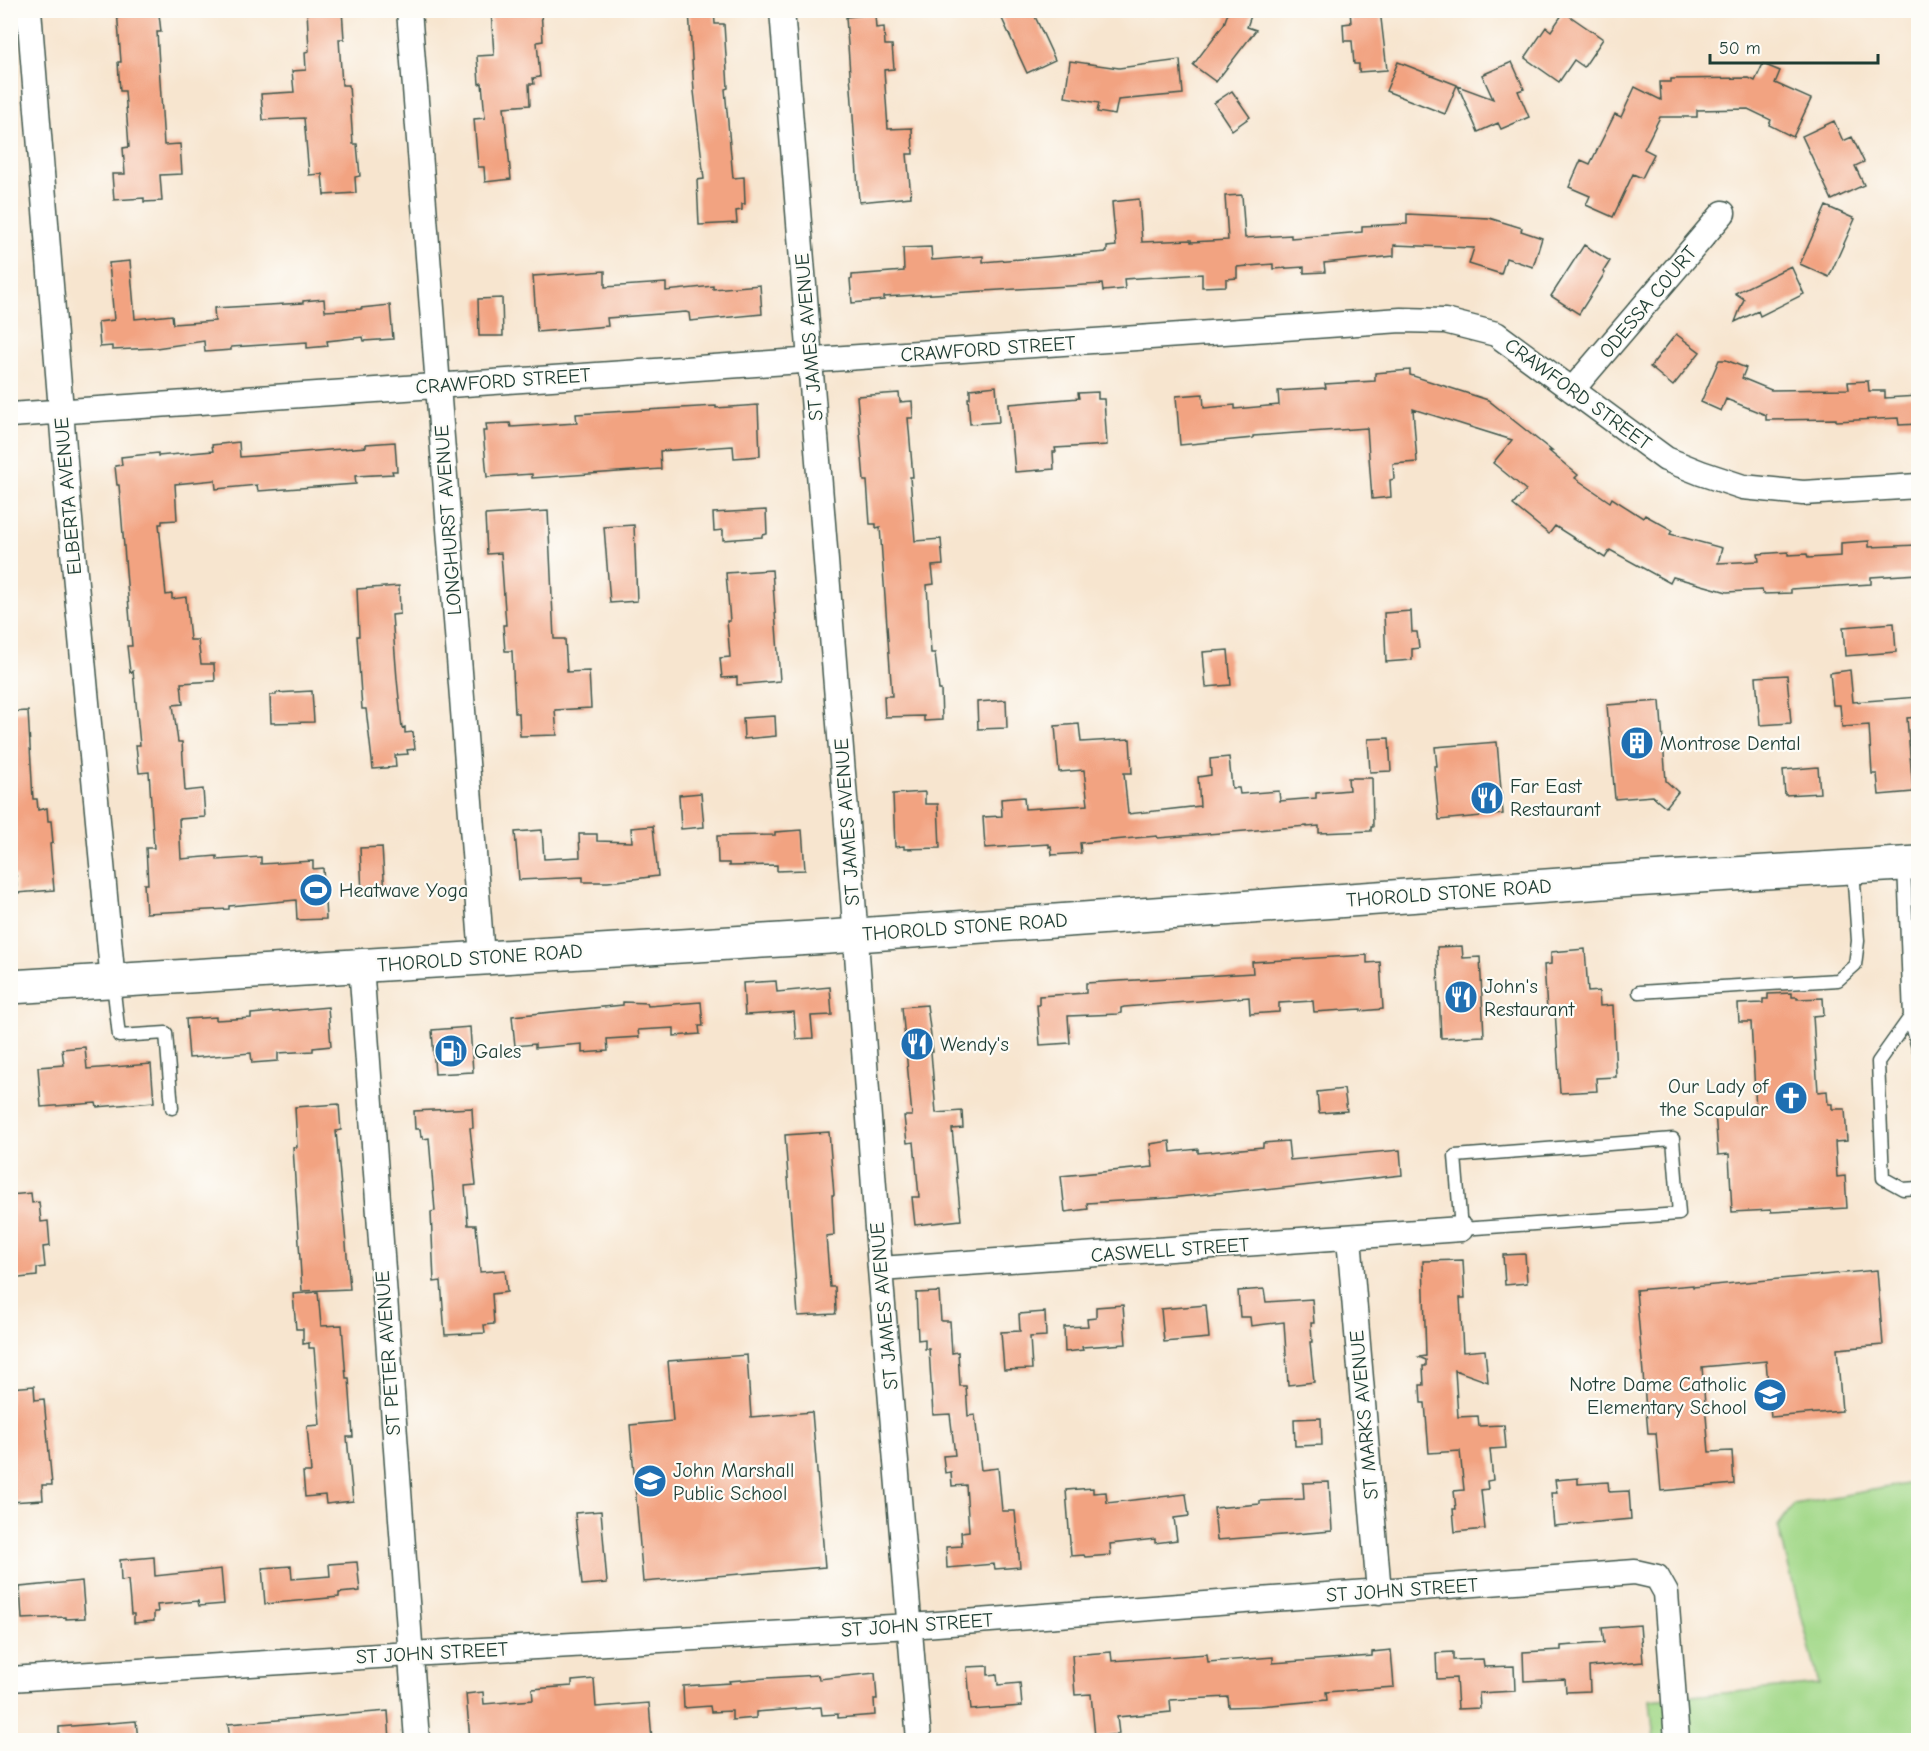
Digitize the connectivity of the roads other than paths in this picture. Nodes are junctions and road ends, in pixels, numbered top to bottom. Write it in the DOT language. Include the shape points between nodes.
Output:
graph roads {
  1 [pos="29,10"];
  2 [pos="409,10"];
  3 [pos="782,10"];
  4 [pos="1723,213"];
  5 [pos="811,362"];
  6 [pos="438,385"];
  7 [pos="1572,390"];
  8 [pos="60,412"];
  9 [pos="10,415"];
  10 [pos="1918,486"];
  11 [pos="1911,863"];
  12 [pos="1853,868"];
  13 [pos="856,935"];
  14 [pos="482,957"];
  15 [pos="361,965"];
  16 [pos="113,982"];
  17 [pos="10,987"];
  18 [pos="1638,992"];
  19 [pos="1910,1017"];
  20 [pos="1918,1048"];
  21 [pos="172,1108"];
  22 [pos="1918,1188"];
  23 [pos="1461,1229"];
  24 [pos="1349,1238"];
  25 [pos="880,1269"];
  26 [pos="1379,1592"];
  27 [pos="910,1626"];
  28 [pos="410,1653"];
  29 [pos="10,1679"];
  30 [pos="417,1740"];
  31 [pos="919,1740"];
  32 [pos="1677,1740"];
  1 -- 8 [label="street, ELBERTA AVENUE"];
  2 -- 6 [label="street, LONGHURST AVENUE"];
  3 -- 5 [label="street, ST JAMES AVENUE"];
  4 -- 7 [label="street, ODESSA COURT"];
  5 -- 6 [label="street, CRAWFORD STREET"];
  5 -- 7 [label="street, CRAWFORD STREET" via="1401,320 1444,321 1496,334"];
  5 -- 13 [label="street, ST JAMES AVENUE"];
  6 -- 8 [label="street, CRAWFORD STREET"];
  6 -- 14 [label="street, LONGHURST AVENUE"];
  7 -- 10 [label="street, CRAWFORD STREET" via="1666,459 1743,487 1803,493"];
  8 -- 9 [label="street, CRAWFORD STREET"];
  8 -- 16 [label="street, ELBERTA AVENUE"];
  11 -- 12 [label="main road, THOROLD STONE ROAD"];
  11 -- 19 [label="lane"];
  12 -- 13 [label="main road, THOROLD STONE ROAD"];
  12 -- 18 [label="lane" via="1858,941 1855,965 1838,980"];
  13 -- 14 [label="main road, THOROLD STONE ROAD"];
  13 -- 25 [label="street, ST JAMES AVENUE"];
  14 -- 15 [label="main road, THOROLD STONE ROAD"];
  15 -- 16 [label="main road, THOROLD STONE ROAD"];
  15 -- 28 [label="street, ST PETER AVENUE"];
  16 -- 17 [label="main road, THOROLD STONE ROAD"];
  16 -- 21 [label="lane" via="118,1036 166,1033"];
  19 -- 20 [label="lane"];
  19 -- 22 [label="lane" via="1878,1062 1883,1178 1903,1189"];
  23 -- 23 [label="lane" via="1679,1214 1673,1138 1455,1156"];
  23 -- 24 [label="street, CASWELL STREET"];
  24 -- 25 [label="street, CASWELL STREET"];
  24 -- 26 [label="street, ST MARKS AVENUE"];
  25 -- 27 [label="street, ST JAMES AVENUE"];
  26 -- 27 [label="street, ST JOHN STREET"];
  26 -- 32 [label="street, ST JOHN STREET" via="1635,1572 1657,1577 1666,1593"];
  27 -- 28 [label="street, ST JOHN STREET"];
  27 -- 31 [label="street, ST JAMES AVENUE"];
  28 -- 29 [label="street, ST JOHN STREET"];
  28 -- 30 [label="street, ST PETER AVENUE"];
}
